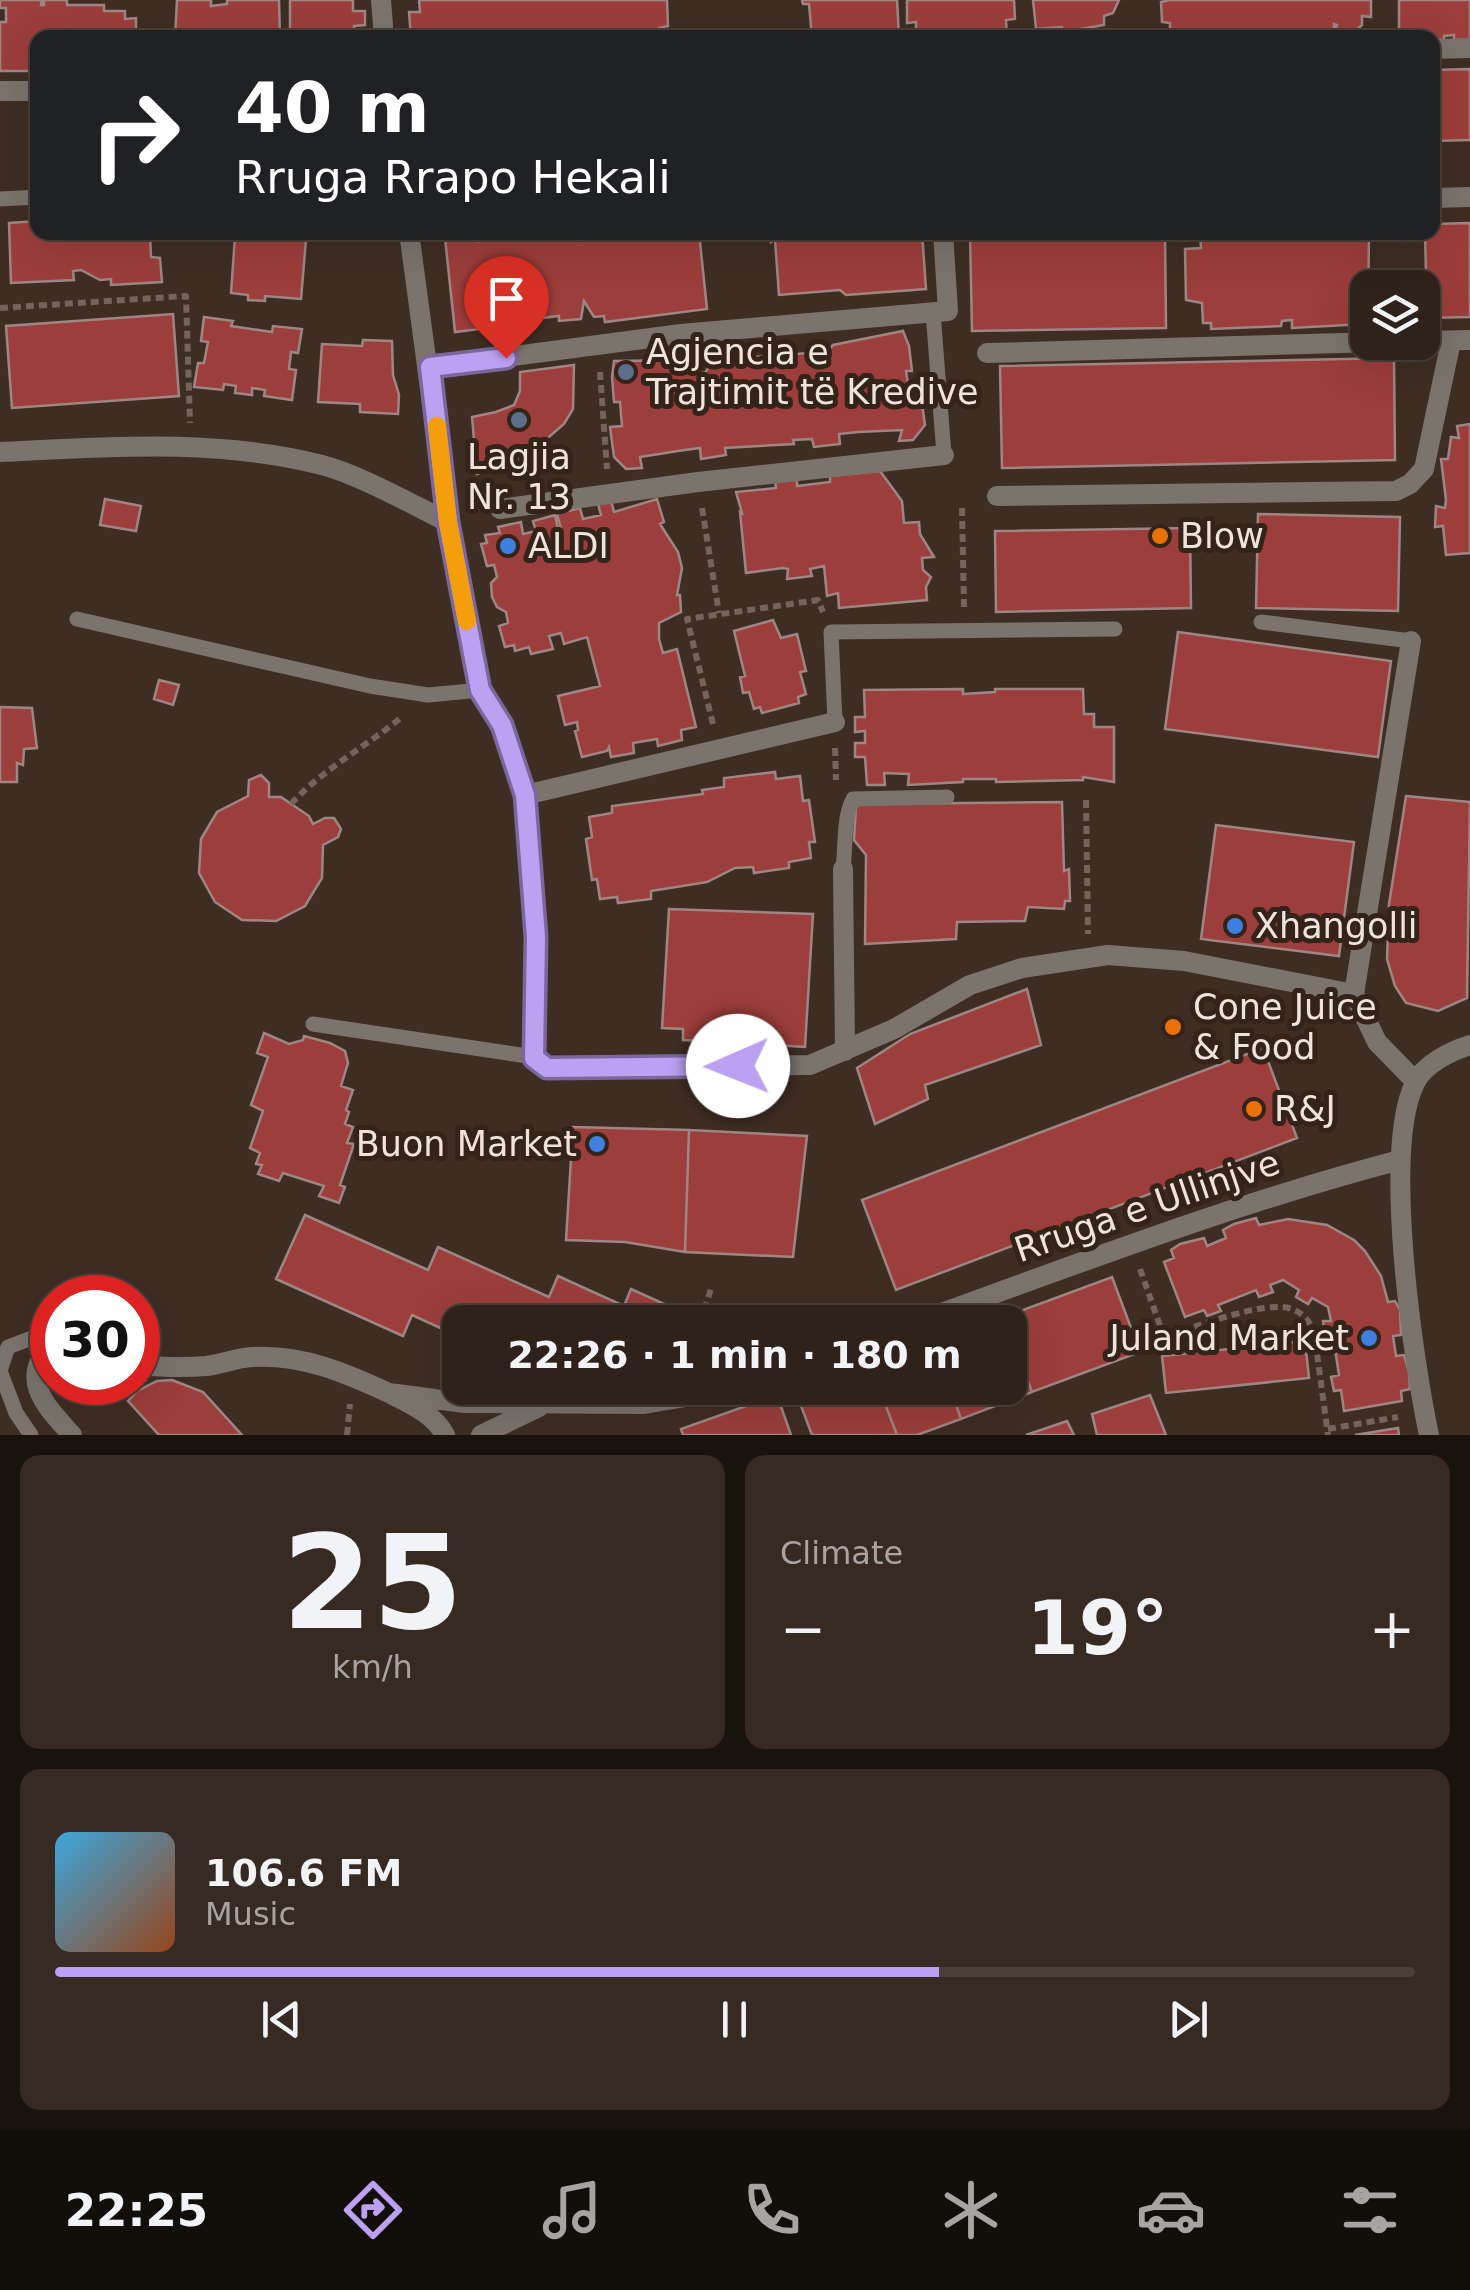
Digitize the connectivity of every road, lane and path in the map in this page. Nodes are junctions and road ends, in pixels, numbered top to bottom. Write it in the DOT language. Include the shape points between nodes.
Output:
graph roads {
  1 [pos="381,0"];
  2 [pos="383,30"];
  3 [pos="1470,48"];
  4 [pos="1440,49"];
  5 [pos="30,90"];
  6 [pos="0,91"];
  7 [pos="30,197"];
  8 [pos="1440,198"];
  9 [pos="1470,198"];
  10 [pos="0,199"];
  11 [pos="411,240"];
  12 [pos="943,240"];
  13 [pos="0,308"];
  14 [pos="940,312"];
  15 [pos="1460,340"];
  16 [pos="1350,343"];
  17 [pos="987,352"];
  18 [pos="430,367"];
  19 [pos="602,397"];
  20 [pos="191,444"];
  21 [pos="0,452"];
  22 [pos="944,455"];
  23 [pos="608,494"];
  24 [pos="997,496"];
  25 [pos="500,508"];
  26 [pos="962,508"];
  27 [pos="448,522"];
  28 [pos="706,531"];
  29 [pos="818,600"];
  30 [pos="719,613"];
  31 [pos="77,619"];
  32 [pos="1261,622"];
  33 [pos="964,628"];
  34 [pos="1114,629"];
  35 [pos="1411,641"];
  36 [pos="480,690"];
  37 [pos="835,722"];
  38 [pos="372,742"];
  39 [pos="720,749"];
  40 [pos="836,780"];
  41 [pos="525,795"];
  42 [pos="947,796"];
  43 [pos="1086,800"];
  44 [pos="292,804"];
  45 [pos="843,869"];
  46 [pos="1088,958"];
  47 [pos="1354,994"];
  48 [pos="313,1024"];
  49 [pos="1470,1045"];
  50 [pos="844,1051"];
  51 [pos="534,1058"];
  52 [pos="1415,1081"];
  53 [pos="1400,1160"];
  54 [pos="1131,1245"];
  55 [pos="711,1290"];
  56 [pos="706,1305"];
  57 [pos="965,1305"];
  58 [pos="30,1339"];
  59 [pos="160,1368"];
  60 [pos="389,1394"];
  61 [pos="442,1400"];
  62 [pos="48,1405"];
  63 [pos="545,1405"];
  64 [pos="1424,1412"];
  65 [pos="348,1421"];
  66 [pos="1328,1432"];
  67 [pos="32,1435"];
  68 [pos="72,1435"];
  69 [pos="347,1435"];
  70 [pos="444,1435"];
  71 [pos="480,1435"];
  72 [pos="1429,1435"];
  1 -- 2 [label="street"];
  3 -- 4 [label="street"];
  5 -- 6 [label="street"];
  7 -- 10 [label="lane"];
  8 -- 9 [label="street"];
  11 -- 18 [label="street"];
  12 -- 14 [label="street"];
  13 -- 20 [label="path" via="186,296"];
  14 -- 18 [label="street" via="681,334"];
  14 -- 22 [label="lane"];
  15 -- 24 [label="street" via="1424,470 1396,491"];
  16 -- 17 [label="street"];
  18 -- 27 [label="street"];
  19 -- 23 [label="path"];
  20 -- 21 [label="street"];
  20 -- 27 [label="street" via="324,465"];
  22 -- 23 [label="street"];
  23 -- 25 [label="street"];
  26 -- 33 [label="path"];
  27 -- 36 [label="street"];
  28 -- 30 [label="path"];
  29 -- 30 [label="path"];
  30 -- 39 [label="path" via="687,619"];
  31 -- 36 [label="lane" via="370,686 428,696"];
  32 -- 35 [label="lane"];
  33 -- 34 [label="lane"];
  33 -- 37 [label="lane" via="831,632"];
  35 -- 47 [label="street"];
  36 -- 41 [label="street" via="502,725"];
  37 -- 39 [label="street"];
  37 -- 40 [label="path"];
  38 -- 44 [label="path" via="316,777"];
  39 -- 41 [label="street"];
  41 -- 51 [label="street" via="536,937"];
  42 -- 45 [label="lane" via="853,798"];
  43 -- 46 [label="path"];
  45 -- 50 [label="street"];
  46 -- 47 [label="street" via="1184,961"];
  46 -- 50 [label="street" via="1022,968 970,986"];
  47 -- 52 [label="street" via="1376,1042"];
  48 -- 51 [label="lane"];
  49 -- 52 [label="street" via="1447,1053"];
  50 -- 51 [label="street" via="810,1065 547,1068"];
  52 -- 53 [label="street"];
  53 -- 54 [label="street, Rruga e Ullinjve" via="1310,1183"];
  53 -- 64 [label="street"];
  54 -- 57 [label="street, Rruga e Ullinjve"];
  54 -- 66 [label="path" via="1164,1337 1265,1308 1290,1308 1307,1318"];
  55 -- 56 [label="path"];
  58 -- 67 [label="lane" via="8,1347 0,1370"];
  59 -- 60 [label="street" via="296,1358"];
  60 -- 61 [label="street"];
  60 -- 70 [label="street" via="428,1414"];
  62 -- 68 [label="street"];
  63 -- 71 [label="street"];
  64 -- 66 [label="path"];
  64 -- 72 [label="street"];
  65 -- 69 [label="path"];
}
